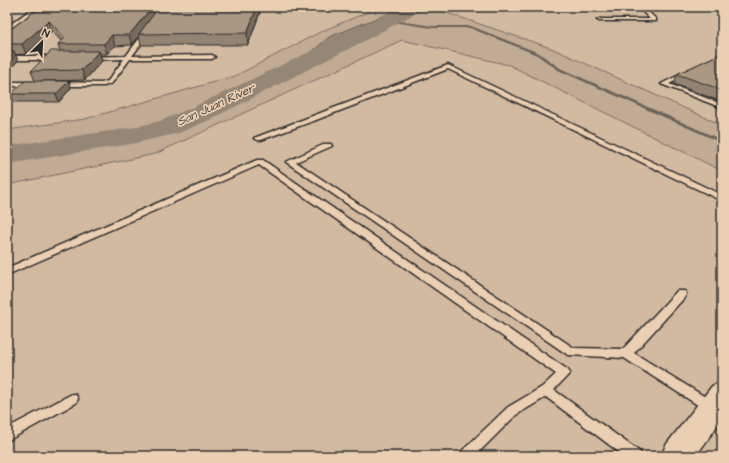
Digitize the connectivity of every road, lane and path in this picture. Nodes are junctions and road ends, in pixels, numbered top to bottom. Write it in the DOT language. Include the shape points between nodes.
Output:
graph roads {
  1 [pos="37,7"];
  2 [pos="640,7"];
  3 [pos="599,20"];
  4 [pos="151,26"];
  5 [pos="7,30"];
  6 [pos="212,57"];
  7 [pos="7,58"];
  8 [pos="60,58"];
  9 [pos="82,58"];
  10 [pos="128,58"];
  11 [pos="696,68"];
  12 [pos="7,84"];
  13 [pos="39,84"];
  14 [pos="54,84"];
  15 [pos="722,106"];
  16 [pos="258,138"];
  17 [pos="328,146"];
  18 [pos="722,198"];
  19 [pos="7,272"];
  20 [pos="681,294"];
  21 [pos="626,354"];
  22 [pos="546,391"];
  23 [pos="72,399"];
  24 [pos="717,402"];
  25 [pos="7,435"];
  26 [pos="466,456"];
  27 [pos="635,456"];
  28 [pos="677,456"];
  1 -- 5 [label="lane"];
  2 -- 3 [label="lane" via="654,20"];
  4 -- 10 [label="lane"];
  6 -- 10 [label="lane"];
  7 -- 8 [label="lane"];
  9 -- 10 [label="lane"];
  10 -- 14 [label="lane" via="110,82 102,85"];
  11 -- 15 [label="lane" via="664,84"];
  12 -- 13 [label="lane"];
  16 -- 18 [label="lane" via="314,120 448,67"];
  17 -- 21 [label="lane" via="290,162 572,352"];
  19 -- 22 [label="lane" via="260,162 564,373"];
  20 -- 21 [label="lane"];
  21 -- 24 [label="lane"];
  22 -- 26 [label="lane" via="512,411"];
  22 -- 27 [label="lane"];
  23 -- 25 [label="lane"];
  24 -- 28 [label="street"];
}
